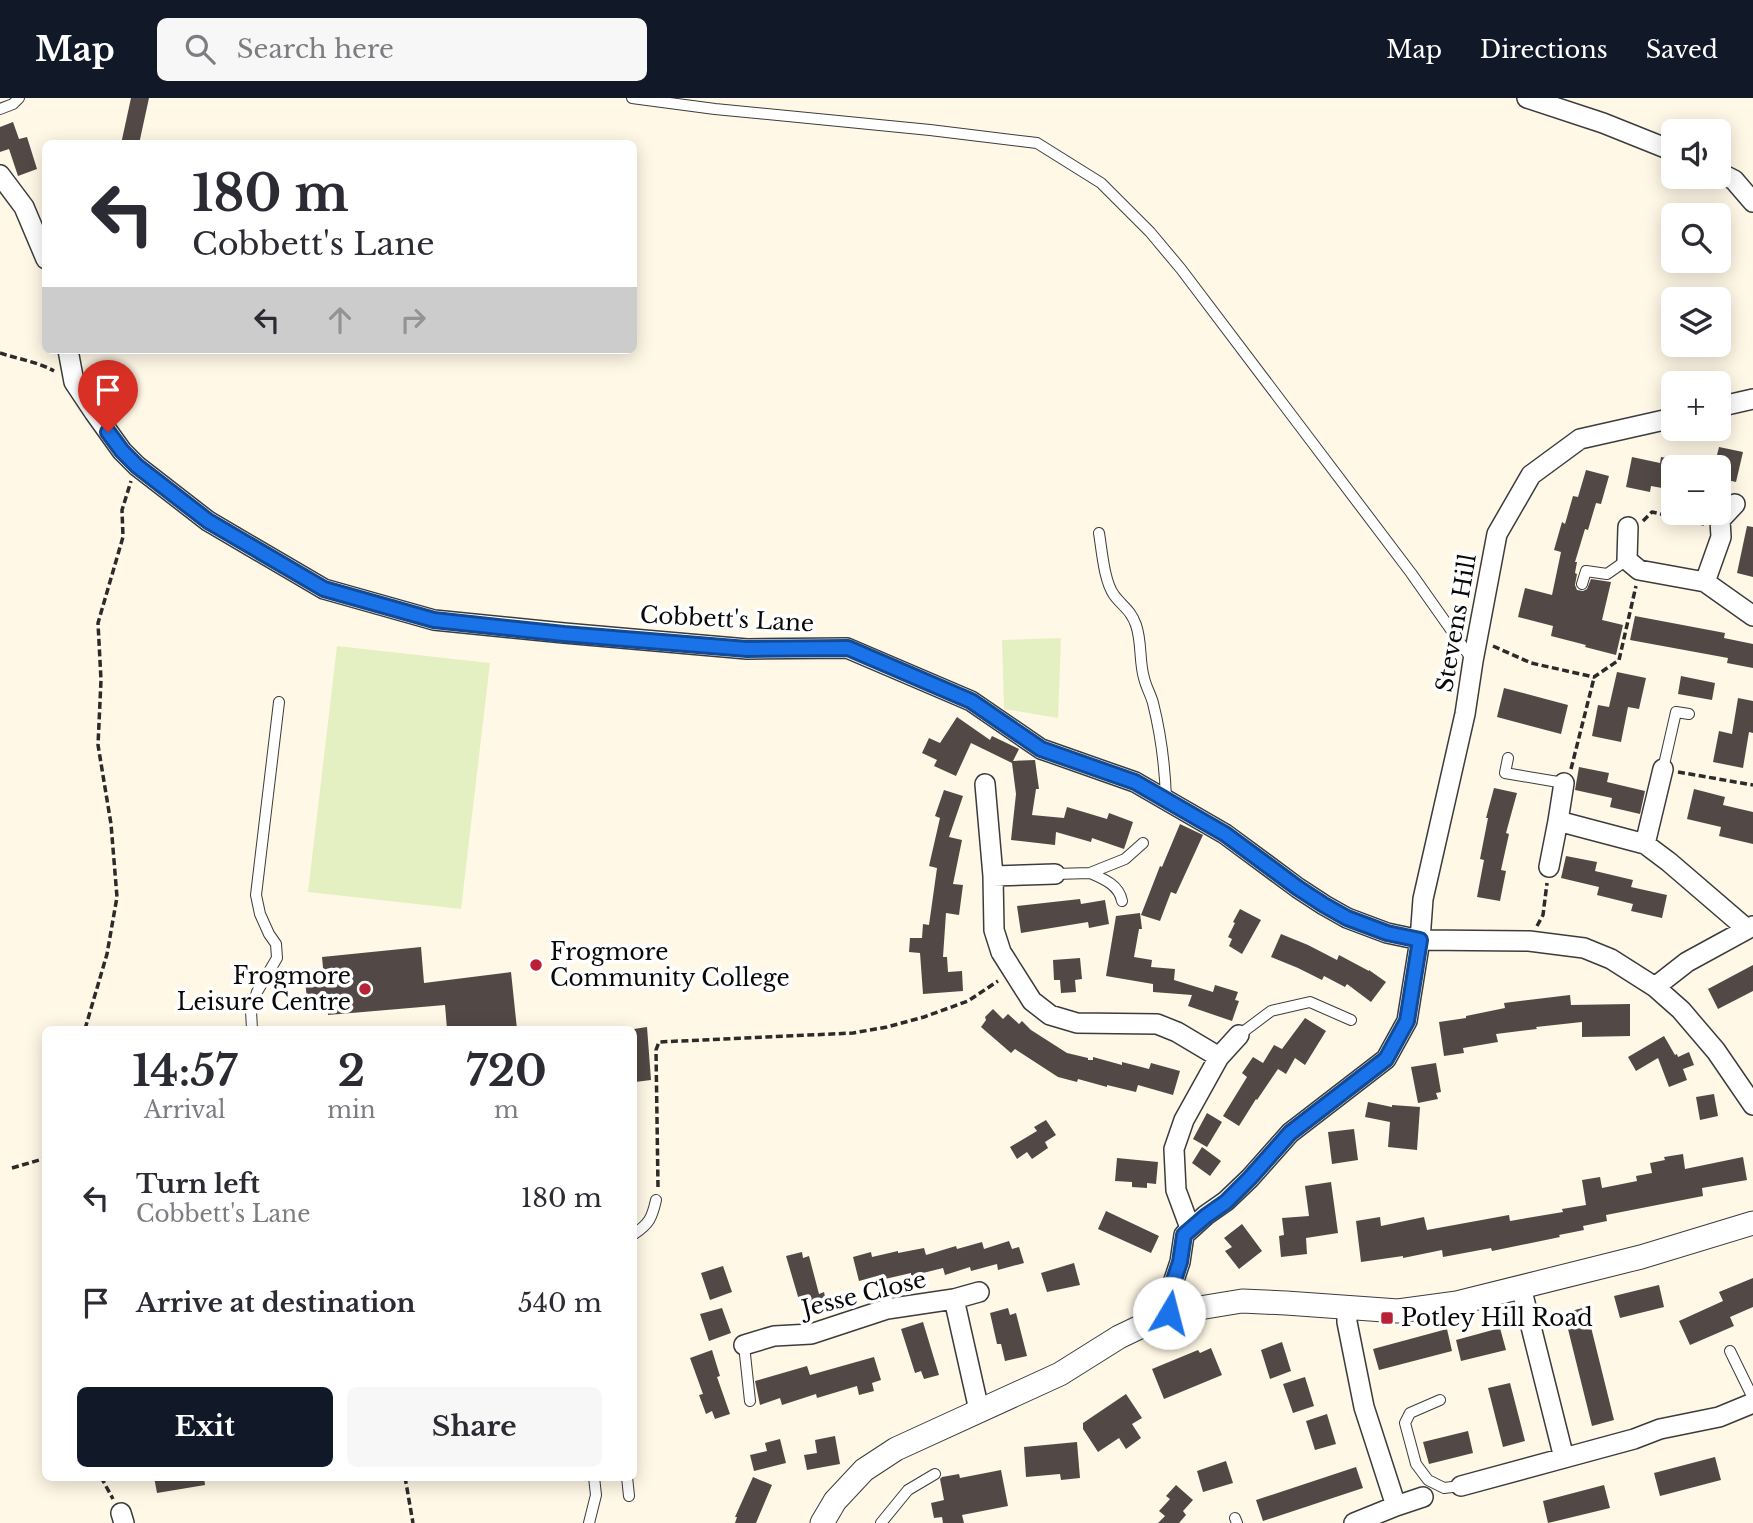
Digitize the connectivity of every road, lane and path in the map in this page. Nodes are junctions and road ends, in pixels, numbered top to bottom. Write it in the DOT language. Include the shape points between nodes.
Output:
graph roads {
  1 [pos="19,98"];
  2 [pos="632,98"];
  3 [pos="1527,98"];
  4 [pos="646,99"];
  5 [pos="0,109"];
  6 [pos="1661,146"];
  7 [pos="0,175"];
  8 [pos="1731,178"];
  9 [pos="1753,202"];
  10 [pos="42,250"];
  11 [pos="0,352"];
  12 [pos="69,354"];
  13 [pos="74,382"];
  14 [pos="1753,399"];
  15 [pos="1731,404"];
  16 [pos="1661,421"];
  17 [pos="137,466"];
  18 [pos="1735,504"];
  19 [pos="1731,508"];
  20 [pos="1661,514"];
  21 [pos="1720,525"];
  22 [pos="1628,527"];
  23 [pos="1099,533"];
  24 [pos="1633,565"];
  25 [pos="1706,582"];
  26 [pos="1582,584"];
  27 [pos="1753,616"];
  28 [pos="1478,639"];
  29 [pos="1473,661"];
  30 [pos="1594,677"];
  31 [pos="279,702"];
  32 [pos="1689,714"];
  33 [pos="1508,758"];
  34 [pos="1662,769"];
  35 [pos="1564,783"];
  36 [pos="985,784"];
  37 [pos="1753,785"];
  38 [pos="1166,800"];
  39 [pos="1558,821"];
  40 [pos="1143,843"];
  41 [pos="1645,844"];
  42 [pos="1549,867"];
  43 [pos="1090,873"];
  44 [pos="1055,874"];
  45 [pos="993,876"];
  46 [pos="1122,901"];
  47 [pos="1750,928"];
  48 [pos="1420,940"];
  49 [pos="1529,941"];
  50 [pos="1012,972"];
  51 [pos="1655,987"];
  52 [pos="1350,1020"];
  53 [pos="86,1026"];
  54 [pos="251,1026"];
  55 [pos="1239,1035"];
  56 [pos="1219,1057"];
  57 [pos="1753,1105"];
  58 [pos="42,1159"];
  59 [pos="12,1168"];
  60 [pos="656,1200"];
  61 [pos="1753,1223"];
  62 [pos="1190,1228"];
  63 [pos="637,1232"];
  64 [pos="1521,1287"];
  65 [pos="979,1292"];
  66 [pos="954,1298"];
  67 [pos="1347,1308"];
  68 [pos="1169,1313"];
  69 [pos="744,1345"];
  70 [pos="1730,1351"];
  71 [pos="1753,1398"];
  72 [pos="1440,1400"];
  73 [pos="750,1401"];
  74 [pos="1753,1403"];
  75 [pos="979,1410"];
  76 [pos="1564,1458"];
  77 [pos="935,1474"];
  78 [pos="103,1481"];
  79 [pos="406,1481"];
  80 [pos="594,1481"];
  81 [pos="627,1481"];
  82 [pos="1461,1486"];
  83 [pos="629,1496"];
  84 [pos="1423,1497"];
  85 [pos="1396,1506"];
  86 [pos="123,1518"];
  87 [pos="413,1523"];
  88 [pos="589,1523"];
  89 [pos="822,1523"];
  90 [pos="881,1523"];
  91 [pos="1354,1523"];
  1 -- 5 [label="lane"];
  2 -- 4 [label="lane"];
  3 -- 6 [label="street"];
  4 -- 29 [label="lane" via="1037,143 1101,183 1181,269"];
  7 -- 10 [label="street" via="24,207"];
  8 -- 9 [label="street"];
  11 -- 13 [label="path" via="44,365"];
  12 -- 13 [label="street, Cobbett's Lane"];
  13 -- 17 [label="street, Cobbett's Lane"];
  14 -- 15 [label="street"];
  16 -- 28 [label="street, Stevens Hill" via="1580,439 1531,475 1497,534"];
  17 -- 38 [label="street, Cobbett's Lane" via="208,521 324,589 434,620 747,649 848,648 971,701 1041,749 1135,782"];
  17 -- 53 [label="path" via="122,510 123,537 98,623 99,745 117,897 107,954"];
  18 -- 19 [label="street"];
  20 -- 22 [label="path" via="1653,512 1639,525"];
  21 -- 25 [label="street" via="1721,537"];
  22 -- 24 [label="street"];
  23 -- 38 [label="lane" via="1109,585 1135,622 1140,638 1143,677 1161,739"];
  24 -- 25 [label="street"];
  24 -- 26 [label="lane" via="1607,574 1586,570"];
  24 -- 30 [label="path" via="1619,660"];
  25 -- 27 [label="street"];
  28 -- 29 [label="street, Stevens Hill"];
  28 -- 30 [label="path" via="1531,663"];
  29 -- 48 [label="street, Stevens Hill" via="1423,899"];
  30 -- 35 [label="path" via="1573,766"];
  31 -- 54 [label="lane" via="256,895 277,958 257,992"];
  32 -- 34 [label="lane" via="1676,712"];
  33 -- 35 [label="lane" via="1504,773"];
  34 -- 37 [label="path"];
  34 -- 41 [label="street"];
  35 -- 39 [label="street"];
  36 -- 45 [label="street"];
  38 -- 48 [label="street, Cobbett's Lane" via="1242,845 1347,918"];
  39 -- 41 [label="street"];
  39 -- 42 [label="street"];
  40 -- 43 [label="lane" via="1125,859"];
  41 -- 47 [label="street"];
  42 -- 49 [label="path" via="1543,915"];
  43 -- 44 [label="lane"];
  43 -- 46 [label="lane" via="1110,882"];
  44 -- 45 [label="street"];
  45 -- 50 [label="street" via="993,930"];
  47 -- 51 [label="street" via="1687,962"];
  48 -- 49 [label="street, Cobbett's Lane"];
  48 -- 62 [label="street, Stevens Hill" via="1407,1021 1386,1059 1290,1133 1226,1202"];
  49 -- 51 [label="street, Cobbett's Lane" via="1584,948"];
  50 -- 56 [label="street" via="1032,1001 1050,1015 1077,1023 1157,1024"];
  50 -- 60 [label="path" via="968,1001 887,1027 659,1042"];
  51 -- 57 [label="street, Cobbett's Lane" via="1716,1051"];
  52 -- 55 [label="lane" via="1310,1002 1271,1011"];
  55 -- 56 [label="street"];
  56 -- 62 [label="street" via="1184,1120 1174,1149 1176,1190"];
  58 -- 59 [label="path"];
  60 -- 63 [label="lane" via="653,1217"];
  61 -- 64 [label="street"];
  62 -- 68 [label="street" via="1184,1235 1168,1298"];
  64 -- 67 [label="street" via="1398,1311"];
  64 -- 76 [label="street"];
  65 -- 66 [label="street, Jesse Close"];
  66 -- 69 [label="street, Jesse Close" via="887,1309 811,1335 774,1336"];
  66 -- 75 [label="street, Jesse Close"];
  67 -- 68 [label="street" via="1242,1301"];
  67 -- 85 [label="street" via="1364,1407"];
  68 -- 75 [label="street" via="1060,1374"];
  69 -- 73 [label="lane"];
  70 -- 71 [label="lane"];
  72 -- 82 [label="lane" via="1410,1413 1405,1423 1409,1443 1428,1480 1444,1488"];
  74 -- 76 [label="street" via="1719,1418 1660,1429"];
  75 -- 89 [label="street" via="896,1449 864,1470"];
  76 -- 82 [label="street"];
  77 -- 90 [label="lane" via="908,1490"];
  78 -- 86 [label="path"];
  79 -- 87 [label="path"];
  80 -- 88 [label="lane"];
  81 -- 83 [label="lane"];
  84 -- 85 [label="street"];
  85 -- 91 [label="street"];
}
